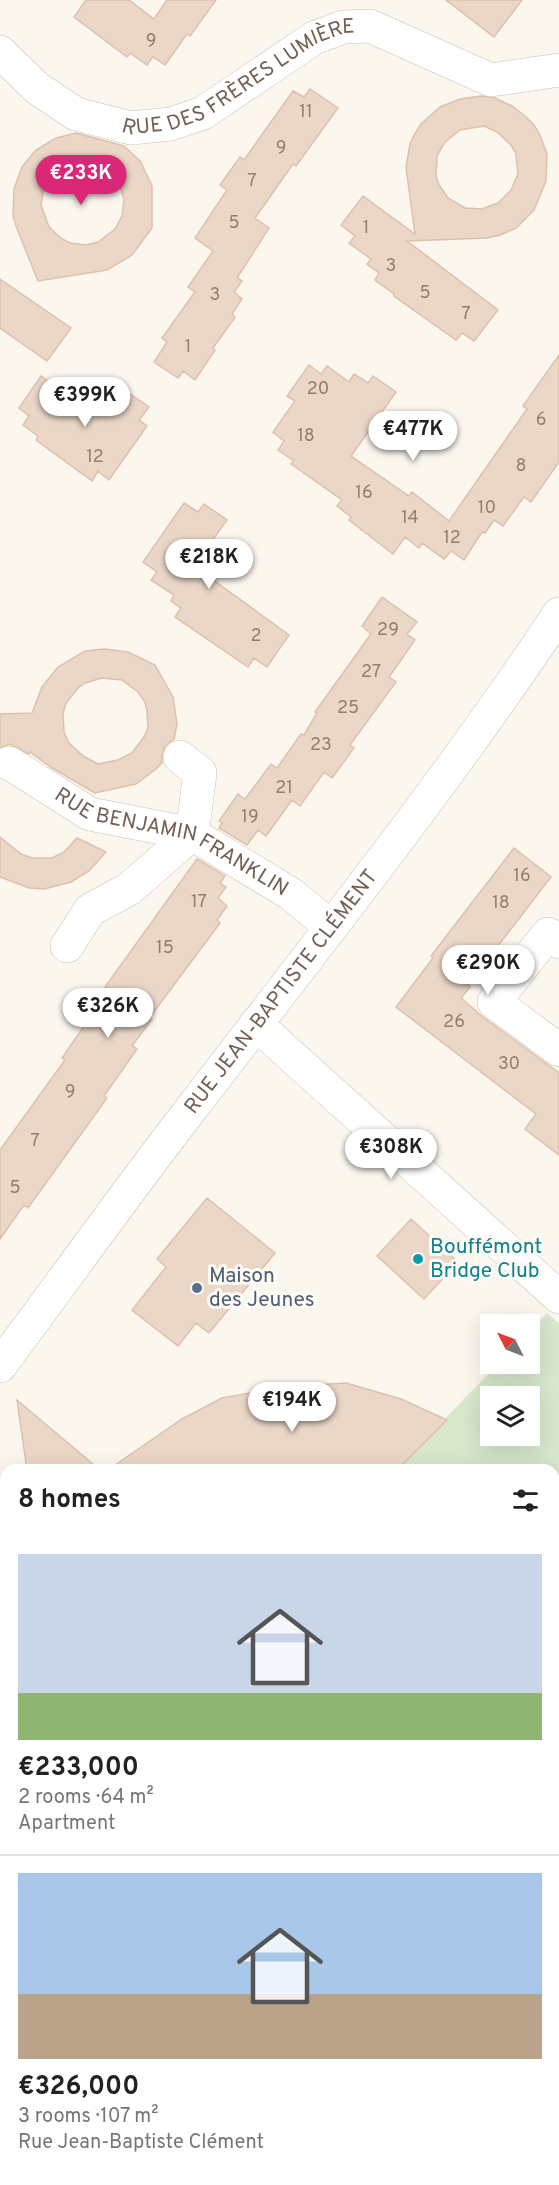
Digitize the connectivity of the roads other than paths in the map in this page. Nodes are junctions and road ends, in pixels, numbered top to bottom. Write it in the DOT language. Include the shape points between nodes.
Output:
graph roads {
  1 [pos="0,52"];
  2 [pos="559,70"];
  3 [pos="559,614"];
  4 [pos="180,757"];
  5 [pos="9,763"];
  6 [pos="192,834"];
  7 [pos="331,927"];
  8 [pos="559,942"];
  9 [pos="67,946"];
  10 [pos="256,1024"];
  11 [pos="559,1050"];
  12 [pos="559,1297"];
  13 [pos="0,1366"];
  1 -- 2 [label="street, RUE DES FRÈRES LUMIÈRE" via="37,88 76,114 131,128 171,124 203,113 314,38 343,27 370,26 491,80"];
  3 -- 7 [label="street, RUE JEAN-BAPTISTE CLÉMENT"];
  4 -- 6 [label="street" via="200,773"];
  5 -- 6 [label="street, RUE BENJAMIN FRANKLIN" via="90,814"];
  6 -- 7 [label="street, RUE BENJAMIN FRANKLIN" via="291,894"];
  6 -- 9 [label="street" via="129,889 90,910"];
  7 -- 10 [label="street, RUE JEAN-BAPTISTE CLÉMENT"];
  8 -- 11 [label="street" via="548,934 494,1002"];
  10 -- 12 [label="street"];
  10 -- 13 [label="street, RUE JEAN-BAPTISTE CLÉMENT"];
}
